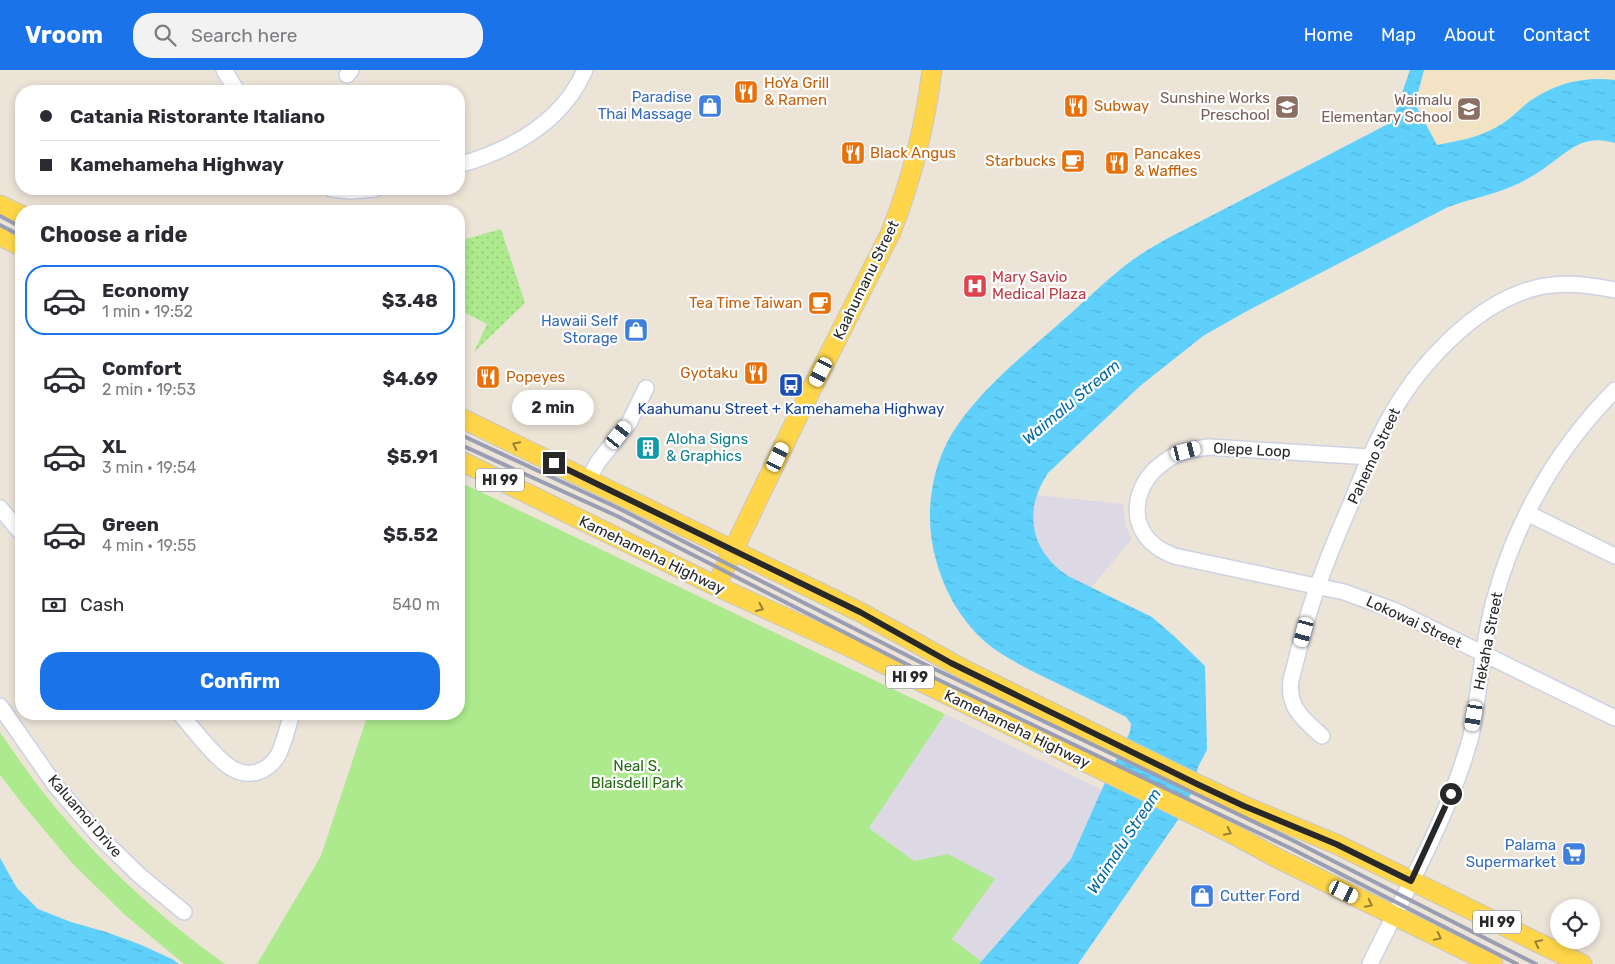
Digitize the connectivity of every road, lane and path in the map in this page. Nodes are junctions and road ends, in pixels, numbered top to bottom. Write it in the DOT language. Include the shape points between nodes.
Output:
graph roads {
  1 [pos="224,70"];
  2 [pos="585,70"];
  3 [pos="932,70"];
  4 [pos="233,85"];
  5 [pos="465,163"];
  6 [pos="0,205"];
  7 [pos="15,212"];
  8 [pos="0,236"];
  9 [pos="15,243"];
  10 [pos="1615,290"];
  11 [pos="646,388"];
  12 [pos="1615,390"];
  13 [pos="465,420"];
  14 [pos="1370,457"];
  15 [pos="465,463"];
  16 [pos="588,480"];
  17 [pos="0,508"];
  18 [pos="1527,513"];
  19 [pos="15,526"];
  20 [pos="733,551"];
  21 [pos="1615,556"];
  22 [pos="716,586"];
  23 [pos="1318,586"];
  24 [pos="1483,654"];
  25 [pos="0,706"];
  26 [pos="1615,718"];
  27 [pos="186,720"];
  28 [pos="290,720"];
  29 [pos="1322,736"];
  30 [pos="1411,881"];
  31 [pos="184,912"];
  32 [pos="1394,916"];
  33 [pos="1370,964"];
  34 [pos="1493,964"];
  35 [pos="1582,964"];
  1 -- 4 [label="street"];
  2 -- 5 [label="street" via="560,109 538,128 510,146"];
  3 -- 20 [label="main road, Kaahumanu Street" via="914,169 897,217"];
  6 -- 7 [label="main road"];
  8 -- 9 [label="main road"];
  10 -- 14 [label="street, Pahemo Street" via="1580,284 1544,286 1506,299 1490,309 1451,339 1426,365 1393,412"];
  11 -- 16 [label="street" via="629,423"];
  12 -- 18 [label="street, Hekaha Street" via="1566,448"];
  16 -- 13 [label="main road, Kamehameha Highway / HI 99, one-way"];
  14 -- 23 [label="street, Pahemo Street"];
  14 -- 23 [label="street, Olepe Loop" via="1198,448 1164,462 1148,476 1139,492 1137,509 1140,525 1150,541 1165,552"];
  15 -- 22 [label="main road, Kamehameha Highway / HI 99"];
  16 -- 20 [label="main road, Kamehameha Highway / HI 99"];
  17 -- 19 [label="street"];
  18 -- 21 [label="street"];
  18 -- 24 [label="street, Hekaha Street" via="1497,588"];
  20 -- 22 [label="main road, Kaahumanu Street"];
  20 -- 30 [label="main road, Kamehameha Highway / HI 99" via="1197,784 1336,844"];
  22 -- 32 [label="main road, Kamehameha Highway / HI 99, one-way" via="850,647"];
  23 -- 24 [label="street, Lokowai Street" via="1382,606"];
  23 -- 29 [label="street, Pahemo Street" via="1290,688 1294,707"];
  24 -- 26 [label="street, Lokowai Street"];
  24 -- 30 [label="street, Hekaha Street" via="1470,741 1451,794"];
  25 -- 31 [label="street, Kaluamoi Drive" via="55,784 99,836"];
  27 -- 28 [label="street" via="227,765 240,772 254,773 275,760"];
  30 -- 32 [label="street, Hekaha Street"];
  35 -- 30 [label="main road, Kamehameha Highway / HI 99, one-way"];
  32 -- 33 [label="street, Hekaha Street"];
  32 -- 34 [label="main road, Kamehameha Highway / HI 99, one-way"];
}
